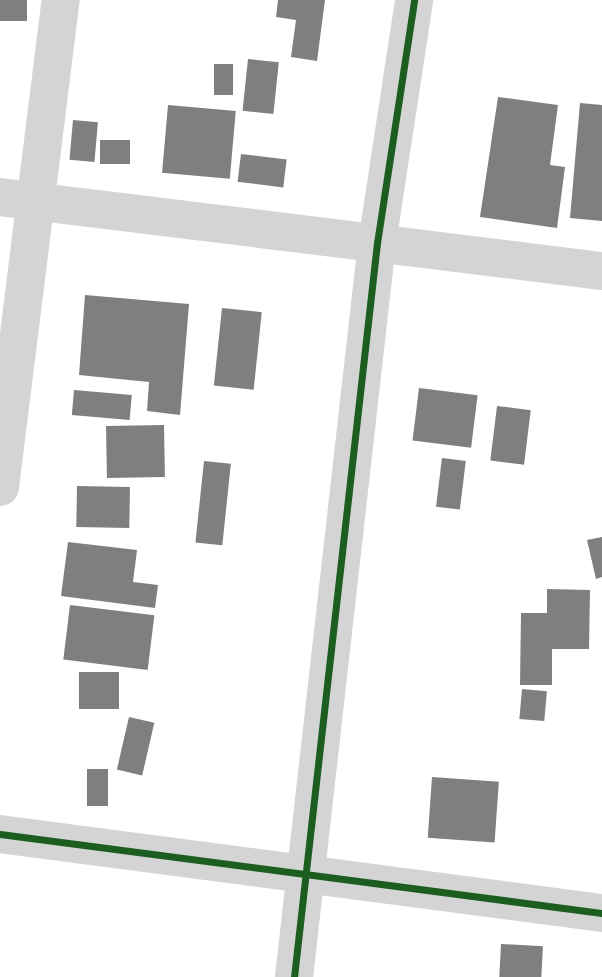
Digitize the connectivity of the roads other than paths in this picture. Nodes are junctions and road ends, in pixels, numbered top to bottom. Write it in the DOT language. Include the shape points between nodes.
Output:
graph roads {
  1 [pos="61,0"];
  2 [pos="414,0"];
  3 [pos="18,199"];
  4 [pos="377,243"];
  5 [pos="602,271"];
  6 [pos="0,487"];
  7 [pos="0,834"];
  8 [pos="306,874"];
  9 [pos="602,913"];
  10 [pos="294,977"];
  1 -- 3 [label="street"];
  2 -- 4 [label="street"];
  3 -- 4 [label="street"];
  3 -- 6 [label="street"];
  4 -- 5 [label="street"];
  4 -- 8 [label="street"];
  7 -- 8 [label="street"];
  8 -- 9 [label="street"];
  8 -- 10 [label="street"];
}
